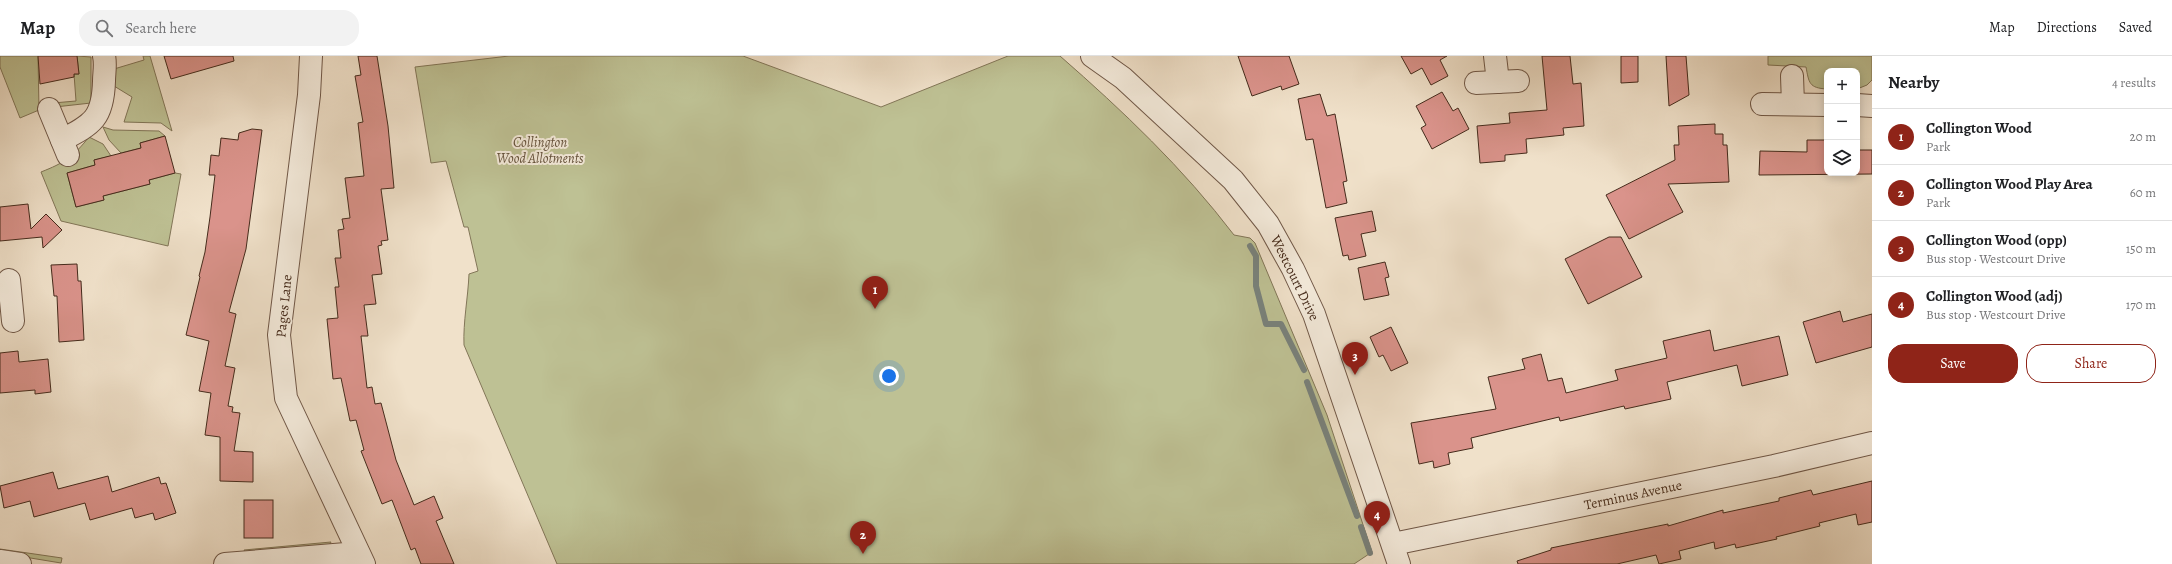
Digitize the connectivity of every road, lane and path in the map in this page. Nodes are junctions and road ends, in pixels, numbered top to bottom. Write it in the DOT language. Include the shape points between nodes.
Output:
graph roads {
  1 [pos="104,56"];
  2 [pos="311,56"];
  3 [pos="1092,56"];
  4 [pos="1495,56"];
  5 [pos="1792,76"];
  6 [pos="1476,83"];
  7 [pos="1762,104"];
  8 [pos="1793,104"];
  9 [pos="1824,105"];
  10 [pos="1860,105"];
  11 [pos="1872,106"];
  12 [pos="49,110"];
  13 [pos="9,280"];
  14 [pos="8,309"];
  15 [pos="1872,443"];
  16 [pos="1396,554"];
  17 [pos="361,558"];
  18 [pos="0,561"];
  19 [pos="20,564"];
  20 [pos="225,564"];
  1 -- 12 [label="street" via="104,97 98,114 65,148"];
  2 -- 17 [label="street, Pages Lane" via="309,95 279,335 286,398"];
  3 -- 16 [label="street, Westcourt Drive" via="1123,78 1233,180 1268,224 1314,314"];
  4 -- 6 [label="street" via="1508,81"];
  5 -- 8 [label="street"];
  7 -- 8 [label="street"];
  8 -- 9 [label="street"];
  10 -- 11 [label="street"];
  13 -- 14 [label="street"];
  15 -- 16 [label="street, Terminus Avenue"];
  17 -- 20 [label="street"];
  18 -- 19 [label="street"];
}
